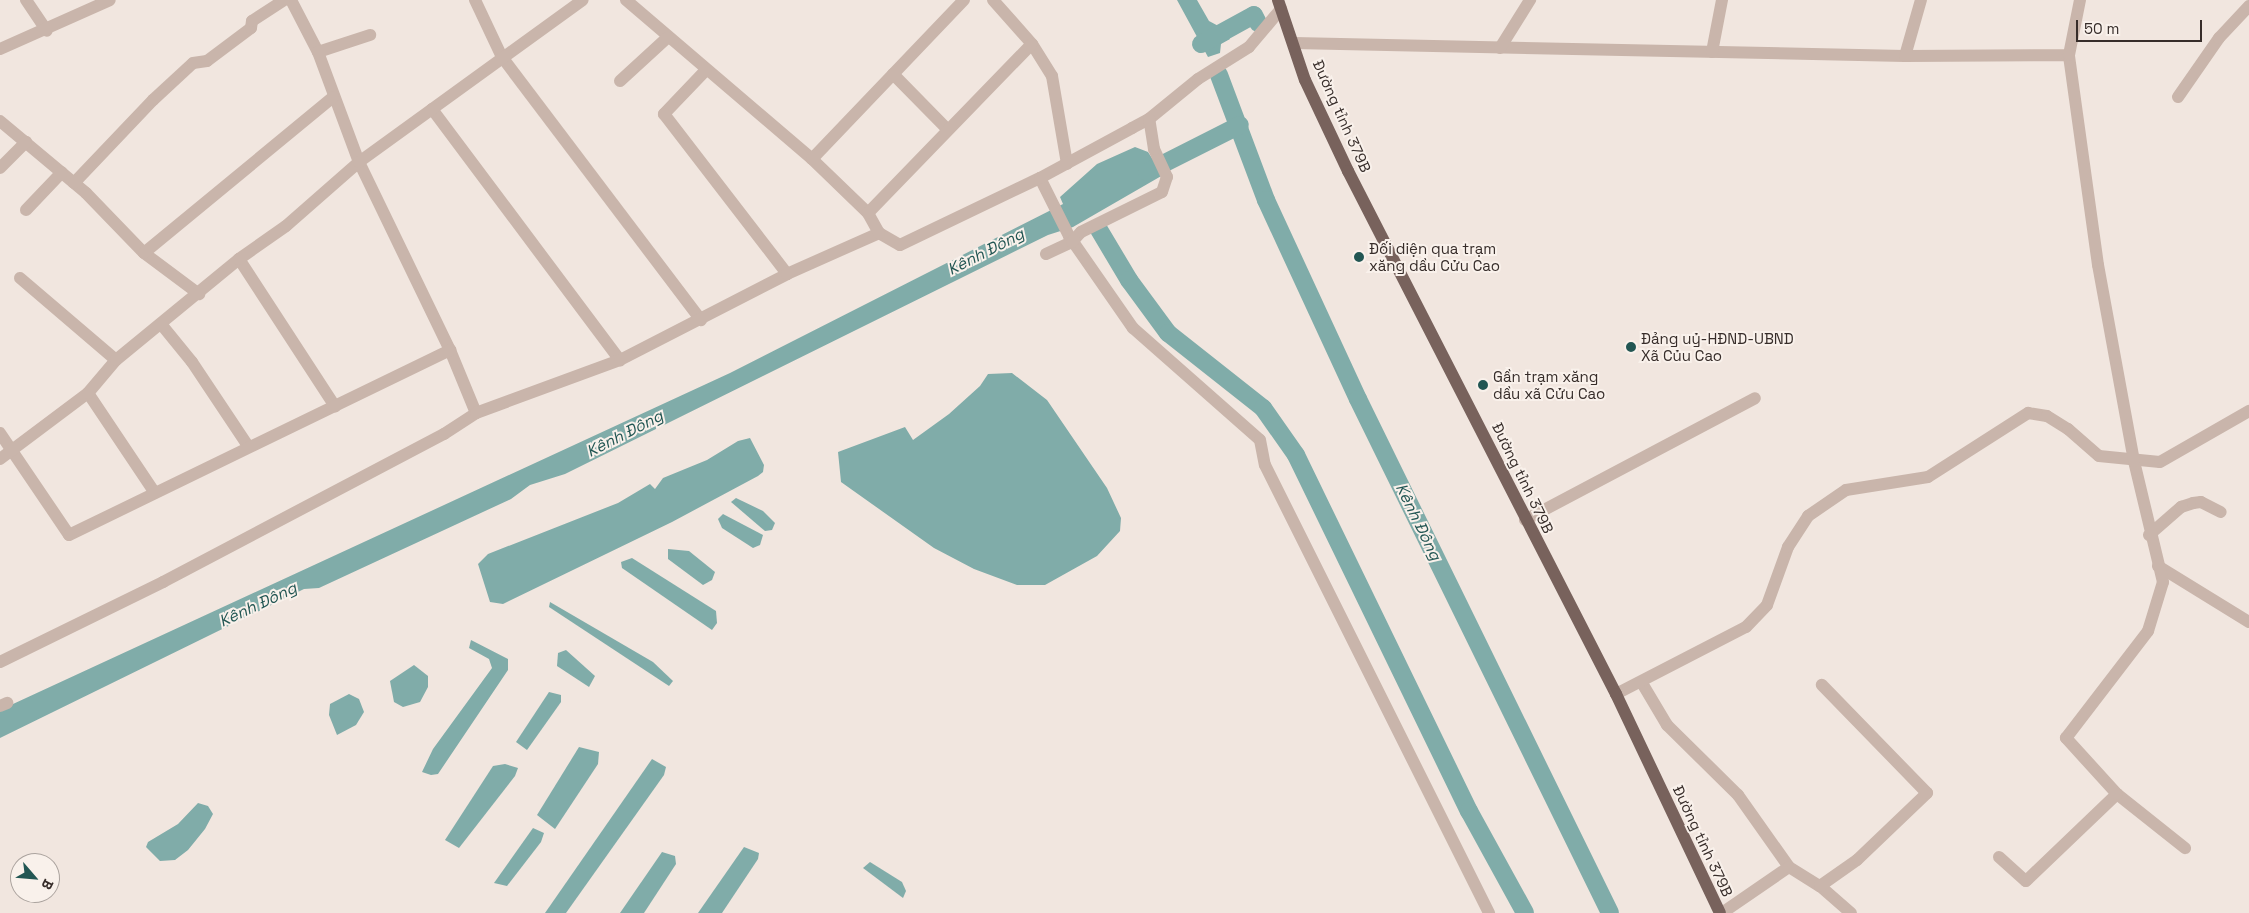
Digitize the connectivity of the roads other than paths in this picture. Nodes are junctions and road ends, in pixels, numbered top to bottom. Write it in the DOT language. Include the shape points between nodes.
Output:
graph roads {
  1 [pos="26,0"];
  2 [pos="110,0"];
  3 [pos="284,0"];
  4 [pos="292,0"];
  5 [pos="475,0"];
  6 [pos="583,0"];
  7 [pos="626,0"];
  8 [pos="964,0"];
  9 [pos="993,0"];
  10 [pos="1530,0"];
  11 [pos="1722,0"];
  12 [pos="2080,0"];
  13 [pos="1917,1"];
  14 [pos="1280,5"];
  15 [pos="2249,6"];
  16 [pos="47,31"];
  17 [pos="370,34"];
  18 [pos="667,38"];
  19 [pos="1294,43"];
  20 [pos="1032,44"];
  21 [pos="1500,48"];
  22 [pos="0,49"];
  23 [pos="318,52"];
  24 [pos="1712,52"];
  25 [pos="2069,55"];
  26 [pos="1905,56"];
  27 [pos="502,57"];
  28 [pos="706,70"];
  29 [pos="893,74"];
  30 [pos="620,81"];
  31 [pos="333,97"];
  32 [pos="2178,97"];
  33 [pos="432,109"];
  34 [pos="1149,119"];
  35 [pos="0,121"];
  36 [pos="948,130"];
  37 [pos="26,142"];
  38 [pos="812,158"];
  39 [pos="359,162"];
  40 [pos="1067,164"];
  41 [pos="0,168"];
  42 [pos="62,172"];
  43 [pos="1040,178"];
  44 [pos="74,182"];
  45 [pos="26,210"];
  46 [pos="868,213"];
  47 [pos="879,233"];
  48 [pos="1070,239"];
  49 [pos="144,253"];
  50 [pos="1046,254"];
  51 [pos="239,259"];
  52 [pos="787,274"];
  53 [pos="20,278"];
  54 [pos="199,294"];
  55 [pos="701,320"];
  56 [pos="161,324"];
  57 [pos="450,350"];
  58 [pos="116,360"];
  59 [pos="620,360"];
  60 [pos="88,393"];
  61 [pos="1755,398"];
  62 [pos="335,406"];
  63 [pos="2249,411"];
  64 [pos="476,413"];
  65 [pos="0,433"];
  66 [pos="248,446"];
  67 [pos="12,449"];
  68 [pos="0,459"];
  69 [pos="2134,461"];
  70 [pos="155,493"];
  71 [pos="2221,512"];
  72 [pos="1525,520"];
  73 [pos="2149,535"];
  74 [pos="2158,566"];
  75 [pos="2249,622"];
  76 [pos="0,662"];
  77 [pos="1642,683"];
  78 [pos="1822,685"];
  79 [pos="1616,694"];
  80 [pos="2117,794"];
  81 [pos="2185,848"];
  82 [pos="1999,857"];
  83 [pos="1789,867"];
  84 [pos="1820,886"];
  85 [pos="1489,913"];
  86 [pos="1721,913"];
  87 [pos="1851,913"];
  1 -- 16 [label="street"];
  2 -- 16 [label="street"];
  3 -- 44 [label="street" via="252,21 251,28 207,61 192,64"];
  4 -- 23 [label="street"];
  5 -- 27 [label="street"];
  6 -- 27 [label="street"];
  7 -- 18 [label="street"];
  8 -- 29 [label="street"];
  9 -- 20 [label="street"];
  10 -- 21 [label="street"];
  11 -- 24 [label="street"];
  12 -- 25 [label="street"];
  13 -- 26 [label="street"];
  14 -- 19 [label="main road, Đường tỉnh 379B"];
  14 -- 34 [label="street" via="1249,47 1198,79"];
  15 -- 32 [label="street" via="2219,38"];
  16 -- 22 [label="street"];
  17 -- 23 [label="street"];
  18 -- 28 [label="street"];
  18 -- 30 [label="street"];
  19 -- 21 [label="street"];
  19 -- 72 [label="main road, Đường tỉnh 379B" via="1305,80 1348,171"];
  20 -- 36 [label="street"];
  20 -- 40 [label="street" via="1052,76"];
  21 -- 24 [label="street"];
  23 -- 31 [label="street"];
  24 -- 26 [label="street"];
  25 -- 26 [label="street"];
  25 -- 69 [label="street" via="2098,265"];
  27 -- 33 [label="street"];
  27 -- 55 [label="street"];
  28 -- 38 [label="street"];
  28 -- 52 [label="street" via="664,114"];
  29 -- 36 [label="street"];
  29 -- 38 [label="street"];
  31 -- 39 [label="street"];
  31 -- 49 [label="street"];
  33 -- 39 [label="street"];
  33 -- 59 [label="street"];
  34 -- 40 [label="street"];
  34 -- 48 [label="street" via="1154,149 1167,177 1162,192"];
  35 -- 37 [label="street"];
  36 -- 46 [label="street"];
  37 -- 41 [label="street"];
  37 -- 42 [label="street"];
  38 -- 46 [label="street"];
  39 -- 51 [label="street" via="286,226"];
  39 -- 57 [label="street"];
  40 -- 43 [label="street"];
  42 -- 44 [label="street"];
  42 -- 45 [label="street"];
  43 -- 47 [label="street" via="900,245"];
  43 -- 48 [label="street"];
  44 -- 49 [label="street"];
  46 -- 47 [label="street"];
  47 -- 52 [label="street"];
  48 -- 50 [label="street"];
  48 -- 85 [label="street" via="1133,328 1260,440 1265,465"];
  49 -- 54 [label="street"];
  51 -- 54 [label="street"];
  51 -- 62 [label="street"];
  52 -- 55 [label="street"];
  53 -- 58 [label="street"];
  54 -- 56 [label="street"];
  55 -- 59 [label="street"];
  56 -- 58 [label="street"];
  56 -- 66 [label="street" via="192,362"];
  57 -- 62 [label="street"];
  57 -- 64 [label="street"];
  58 -- 60 [label="street"];
  59 -- 64 [label="street"];
  60 -- 67 [label="street"];
  60 -- 70 [label="street"];
  61 -- 72 [label="street"];
  62 -- 66 [label="street"];
  63 -- 69 [label="street" via="2160,462"];
  64 -- 76 [label="street" via="444,434 163,582"];
  65 -- 67 [label="street"];
  66 -- 70 [label="street"];
  67 -- 68 [label="street"];
  67 -- 70 [label="street" via="68,535"];
  69 -- 73 [label="street"];
  69 -- 77 [label="street" via="2099,456 2047,416 2028,413 1928,477 1846,490 1808,516 1788,548 1767,605 1746,627"];
  71 -- 73 [label="street" via="2201,502 2193,503 2181,507"];
  72 -- 79 [label="main road, Đường tỉnh 379B"];
  73 -- 74 [label="street"];
  74 -- 75 [label="street"];
  74 -- 80 [label="street" via="2163,582 2148,631 2066,738"];
  77 -- 79 [label="street"];
  77 -- 83 [label="street" via="1667,725 1738,795"];
  78 -- 84 [label="street" via="1927,793 1857,860"];
  79 -- 86 [label="main road, Đường tỉnh 379B"];
  80 -- 81 [label="street"];
  80 -- 82 [label="street" via="2026,881"];
  83 -- 84 [label="street"];
  83 -- 86 [label="street"];
  84 -- 87 [label="street"];
}
